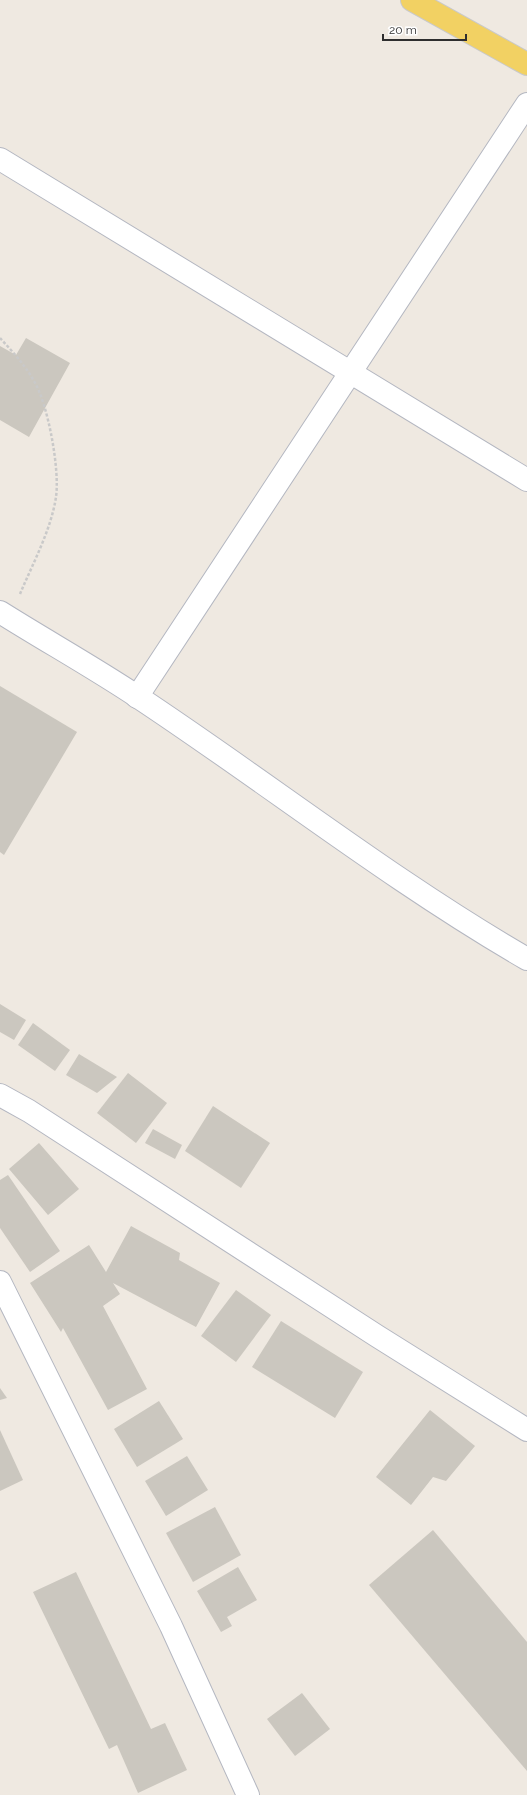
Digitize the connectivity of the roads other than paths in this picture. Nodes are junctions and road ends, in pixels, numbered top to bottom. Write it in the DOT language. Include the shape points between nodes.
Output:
graph roads {
  1 [pos="412,0"];
  2 [pos="527,64"];
  3 [pos="527,104"];
  4 [pos="0,159"];
  5 [pos="352,372"];
  6 [pos="527,480"];
  7 [pos="5,616"];
  8 [pos="137,697"];
  9 [pos="527,959"];
  10 [pos="0,1095"];
  11 [pos="0,1285"];
  12 [pos="527,1430"];
  13 [pos="248,1795"];
  1 -- 2 [label="main road"];
  3 -- 5 [label="street"];
  4 -- 5 [label="street"];
  5 -- 6 [label="street"];
  5 -- 8 [label="street"];
  7 -- 8 [label="street"];
  8 -- 9 [label="street" via="349,844 498,943"];
  10 -- 12 [label="street" via="29,1111"];
  11 -- 13 [label="street" via="171,1626"];
}
